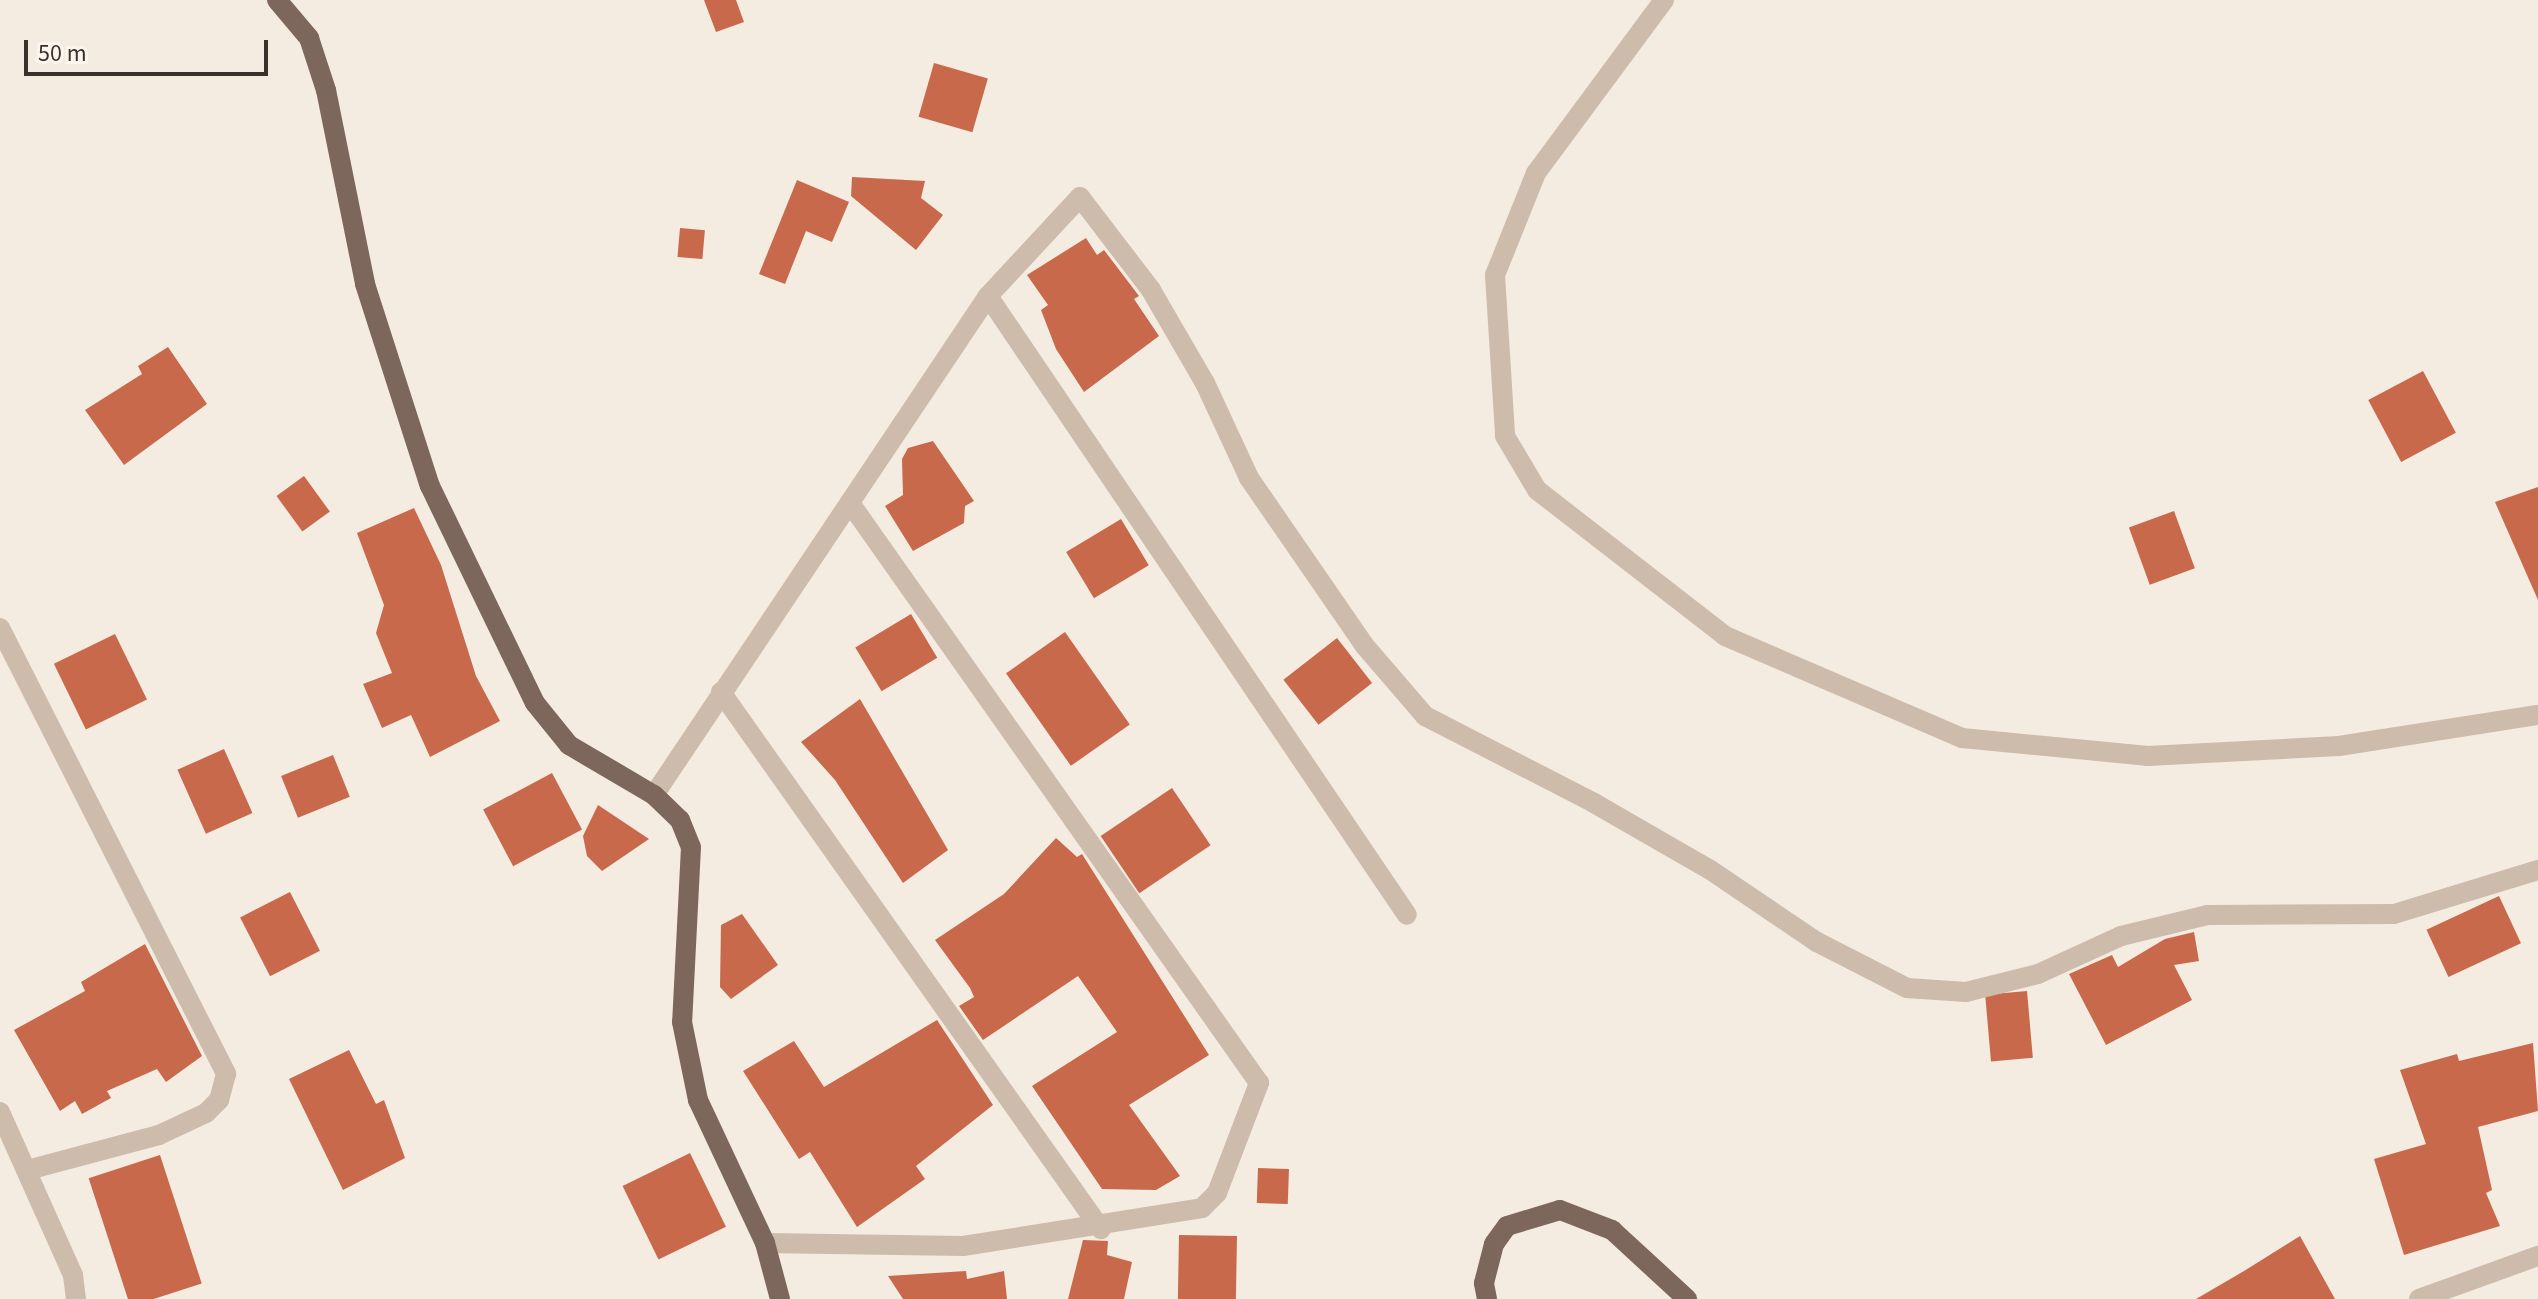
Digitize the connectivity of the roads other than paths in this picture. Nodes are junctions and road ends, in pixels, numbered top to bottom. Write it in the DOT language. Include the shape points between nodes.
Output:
graph roads {
  1 [pos="277,0"];
  2 [pos="1664,0"];
  3 [pos="988,296"];
  4 [pos="850,503"];
  5 [pos="0,628"];
  6 [pos="721,692"];
  7 [pos="2538,715"];
  8 [pos="654,795"];
  9 [pos="2538,870"];
  10 [pos="1407,915"];
  11 [pos="0,1112"];
  12 [pos="27,1170"];
  13 [pos="1101,1229"];
  14 [pos="765,1243"];
  15 [pos="2538,1256"];
  16 [pos="76,1299"];
  17 [pos="780,1299"];
  18 [pos="1487,1299"];
  19 [pos="1687,1299"];
  20 [pos="2419,1299"];
  1 -- 8 [label="main road" via="309,38 326,90 365,284 430,486 535,703 569,745"];
  2 -- 7 [label="street" via="1536,173 1495,275 1505,436 1537,490 1725,636 1962,738 2148,756 2339,746"];
  3 -- 4 [label="street"];
  3 -- 9 [label="street" via="1080,197 1151,290 1205,383 1249,478 1364,645 1425,716 1606,810 1709,869 1817,942 1907,988 1966,992 2023,978 2121,936 2208,915 2394,914"];
  3 -- 10 [label="street"];
  4 -- 6 [label="street"];
  4 -- 13 [label="street" via="1259,1083 1217,1193 1202,1208"];
  5 -- 12 [label="street" via="226,1074 219,1100 206,1113 159,1135"];
  6 -- 8 [label="street"];
  6 -- 13 [label="street"];
  8 -- 14 [label="main road" via="680,820 691,847 682,1022 698,1100"];
  11 -- 12 [label="street"];
  12 -- 16 [label="street" via="73,1275"];
  13 -- 14 [label="street" via="963,1246"];
  14 -- 17 [label="main road"];
  15 -- 20 [label="street"];
  18 -- 19 [label="main road" via="1484,1283 1494,1244 1507,1226 1560,1210 1612,1230"];
}
